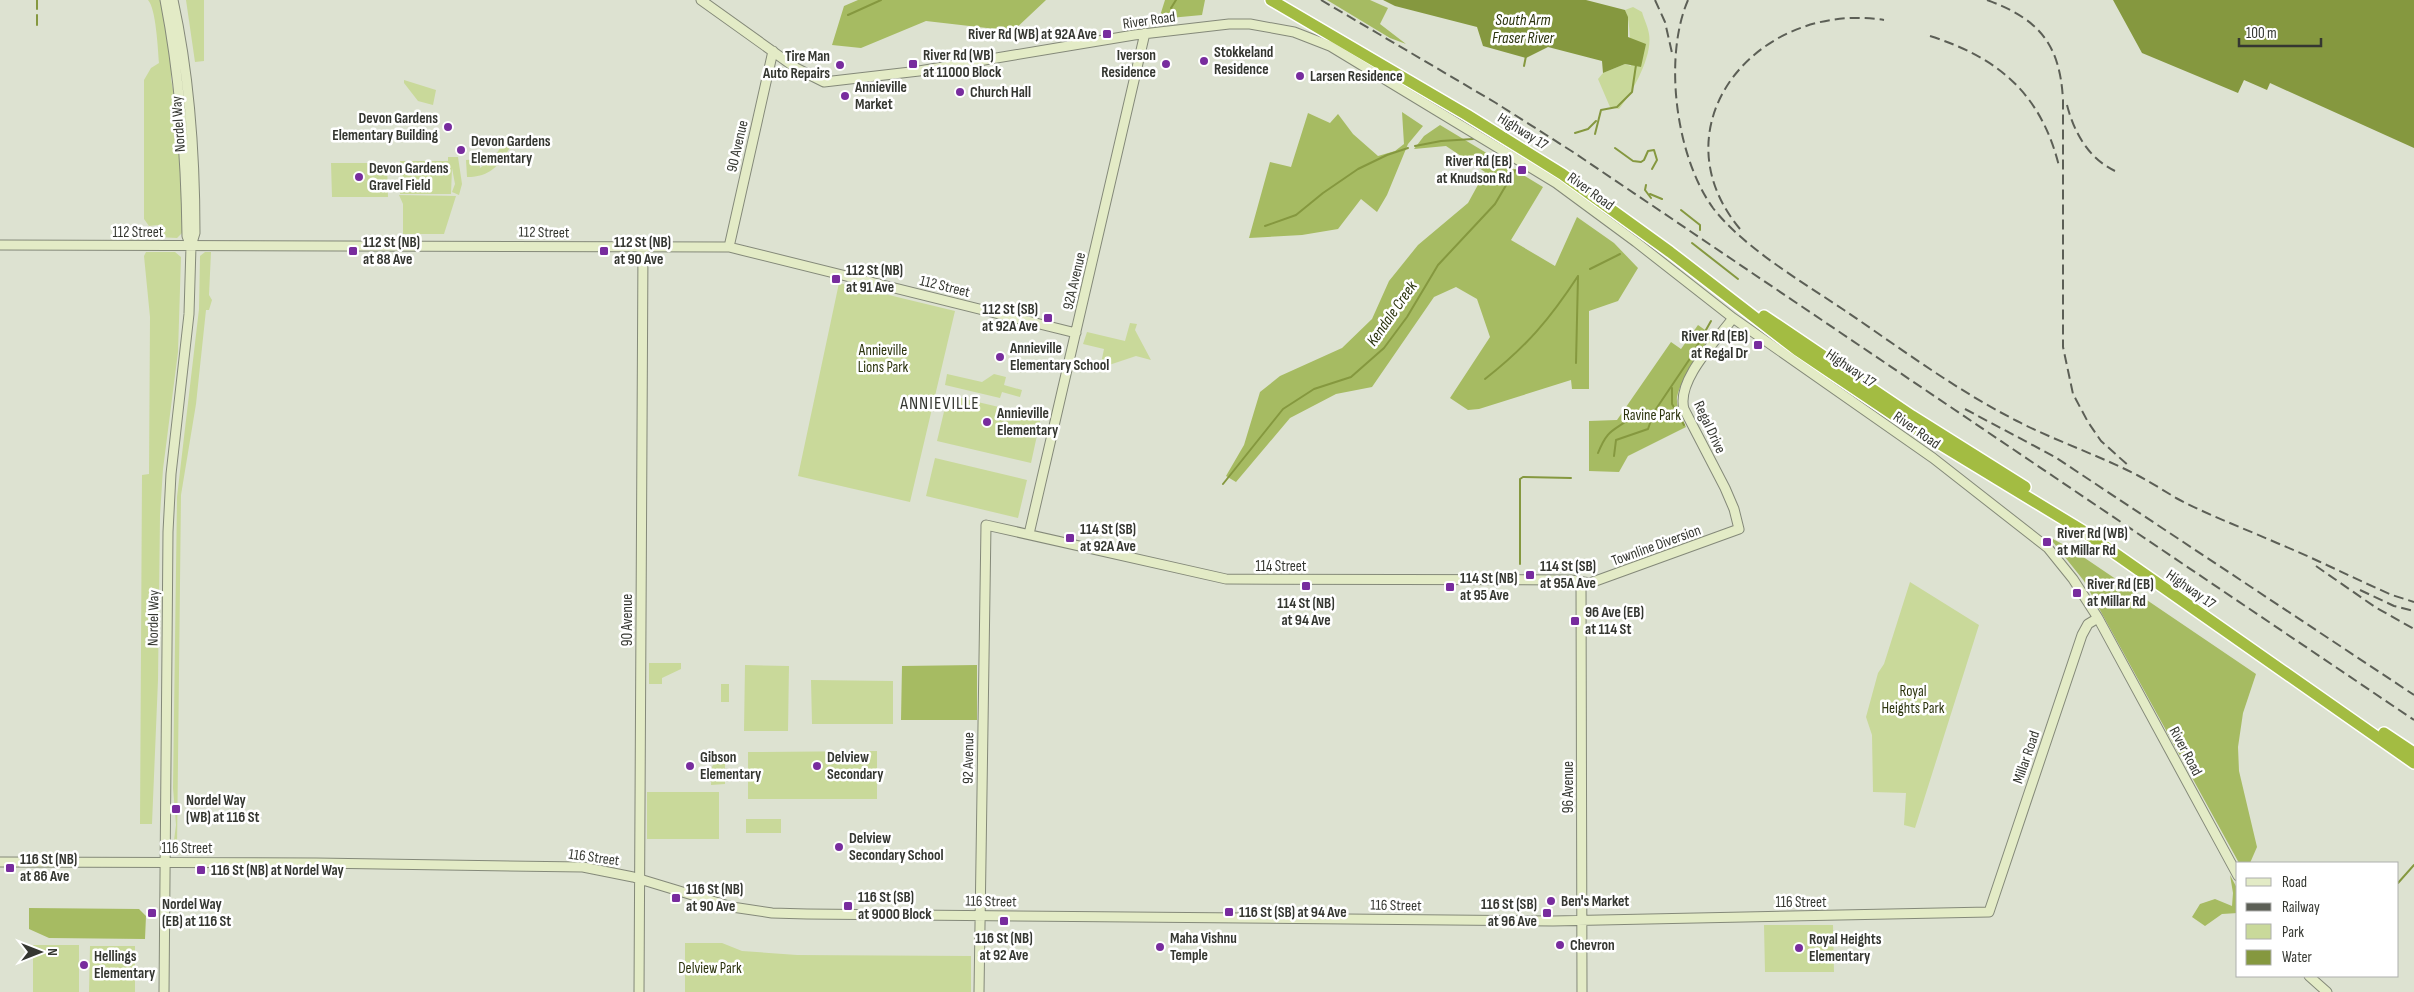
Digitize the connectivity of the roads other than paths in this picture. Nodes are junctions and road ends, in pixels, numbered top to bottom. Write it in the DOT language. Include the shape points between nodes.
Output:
graph roads {
  1 [pos="164,0"];
  2 [pos="173,0"];
  3 [pos="701,0"];
  4 [pos="1272,0"];
  5 [pos="1286,0"];
  6 [pos="1145,33"];
  7 [pos="773,52"];
  8 [pos="0,245"];
  9 [pos="191,246"];
  10 [pos="643,247"];
  11 [pos="729,247"];
  12 [pos="1734,318"];
  13 [pos="1076,333"];
  14 [pos="986,525"];
  15 [pos="1739,529"];
  16 [pos="1028,534"];
  17 [pos="1581,582"];
  18 [pos="2098,618"];
  19 [pos="2414,753"];
  20 [pos="2414,763"];
  21 [pos="0,862"];
  22 [pos="164,862"];
  23 [pos="2236,872"];
  24 [pos="640,879"];
  25 [pos="1989,912"];
  26 [pos="980,914"];
  27 [pos="1582,920"];
  28 [pos="2310,977"];
  29 [pos="164,992"];
  30 [pos="639,992"];
  31 [pos="979,992"];
  32 [pos="1582,992"];
  33 [pos="2327,992"];
  1 -- 9 [label="street, Nordel Way" via="181,98 187,236"];
  2 -- 9 [label="street, Nordel Way" via="187,73 194,143 196,233"];
  3 -- 7 [label="street, River Road"];
  4 -- 20 [label="highway, Highway 17" via="1562,174 1797,350 1903,421 2083,532"];
  5 -- 19 [label="highway, Highway 17" via="1559,163 1804,344 2087,525"];
  6 -- 7 [label="street, River Road" via="919,72 834,83 812,78"];
  6 -- 12 [label="street, River Road" via="1250,24 1294,32 1330,46 1556,183"];
  6 -- 13 [label="street, 92A Avenue"];
  7 -- 11 [label="street, 90 Avenue"];
  8 -- 9 [label="street, 112 Street"];
  9 -- 10 [label="street, 112 Street"];
  9 -- 22 [label="street, Nordel Way" via="186,356 169,502"];
  10 -- 11 [label="street, 112 Street"];
  10 -- 24 [label="street, 90 Avenue"];
  11 -- 13 [label="street, 112 Street"];
  12 -- 15 [label="street, Regal Drive" via="1689,378 1682,398 1684,409 1734,509"];
  12 -- 18 [label="street, River Road" via="1922,450 2022,526 2061,562"];
  13 -- 16 [label="street, 92A Avenue"];
  14 -- 16 [label="street, 114 Street"];
  14 -- 26 [label="street, 92 Avenue"];
  15 -- 17 [label="street, Townline Diversion" via="1598,581"];
  16 -- 17 [label="street, 114 Street" via="1226,579"];
  17 -- 27 [label="street, 96 Avenue"];
  18 -- 23 [label="street, River Road"];
  18 -- 25 [label="street, Millar Road" via="2084,630"];
  21 -- 22 [label="street, 116 Street"];
  22 -- 24 [label="street, 116 Street" via="558,866 607,871"];
  22 -- 29 [label="street, Nordel Way"];
  24 -- 26 [label="street, 116 Street" via="732,907 763,912"];
  24 -- 30 [label="street, 90 Avenue"];
  25 -- 27 [label="street, 116 Street"];
  26 -- 27 [label="street, 116 Street"];
  26 -- 31 [label="street, 92 Avenue"];
  27 -- 32 [label="street, 96 Avenue"];
  28 -- 33 [label="street"];
}
